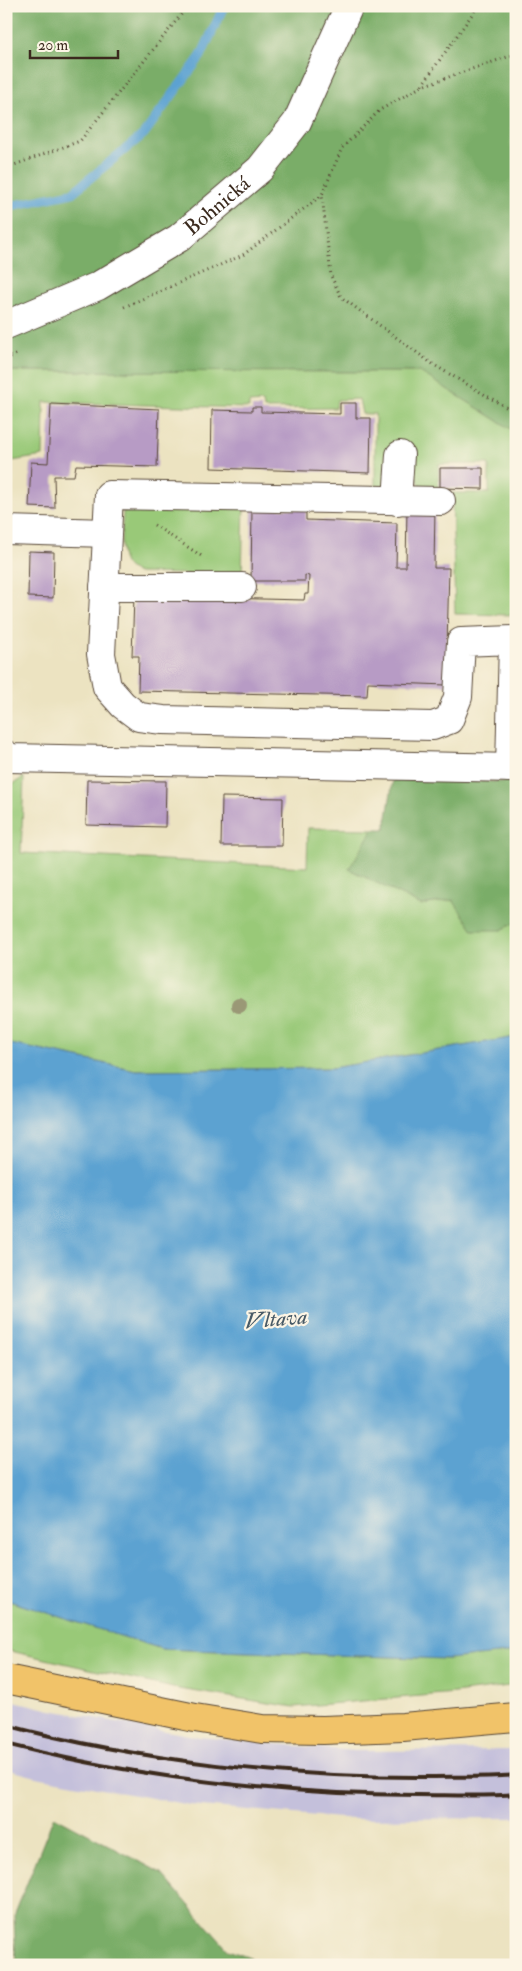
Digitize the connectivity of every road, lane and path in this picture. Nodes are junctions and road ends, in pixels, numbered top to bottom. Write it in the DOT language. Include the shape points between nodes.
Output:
graph roads {
  1 [pos="188,6"];
  2 [pos="349,6"];
  3 [pos="478,6"];
  4 [pos="516,54"];
  5 [pos="422,86"];
  6 [pos="6,168"];
  7 [pos="322,195"];
  8 [pos="118,310"];
  9 [pos="6,325"];
  10 [pos="23,351"];
  11 [pos="6,358"];
  12 [pos="516,413"];
  13 [pos="400,455"];
  14 [pos="119,495"];
  15 [pos="397,501"];
  16 [pos="441,501"];
  17 [pos="6,530"];
  18 [pos="107,533"];
  19 [pos="104,587"];
  20 [pos="237,587"];
  21 [pos="6,756"];
  22 [pos="513,768"];
  23 [pos="6,1679"];
  24 [pos="506,1718"];
  1 -- 6 [label="path" via="80,141"];
  2 -- 9 [label="street, Bohnická" via="297,122 260,169 179,238 98,286"];
  3 -- 5 [label="path"];
  4 -- 5 [label="path"];
  5 -- 7 [label="path" via="380,110 342,148"];
  7 -- 8 [label="path" via="243,255"];
  7 -- 12 [label="path" via="331,276 341,296 434,365"];
  10 -- 11 [label="path"];
  13 -- 15 [label="street"];
  14 -- 15 [label="street"];
  14 -- 18 [label="street" via="109,495"];
  14 -- 20 [label="path" via="126,508 220,568"];
  15 -- 16 [label="street"];
  17 -- 18 [label="street"];
  18 -- 19 [label="street"];
  19 -- 20 [label="street"];
  19 -- 22 [label="street" via="101,654 107,687 139,717 432,726 449,720 458,698 460,642 514,640"];
  21 -- 22 [label="street"];
  23 -- 24 [label="main road" via="262,1729 394,1728"];
}
